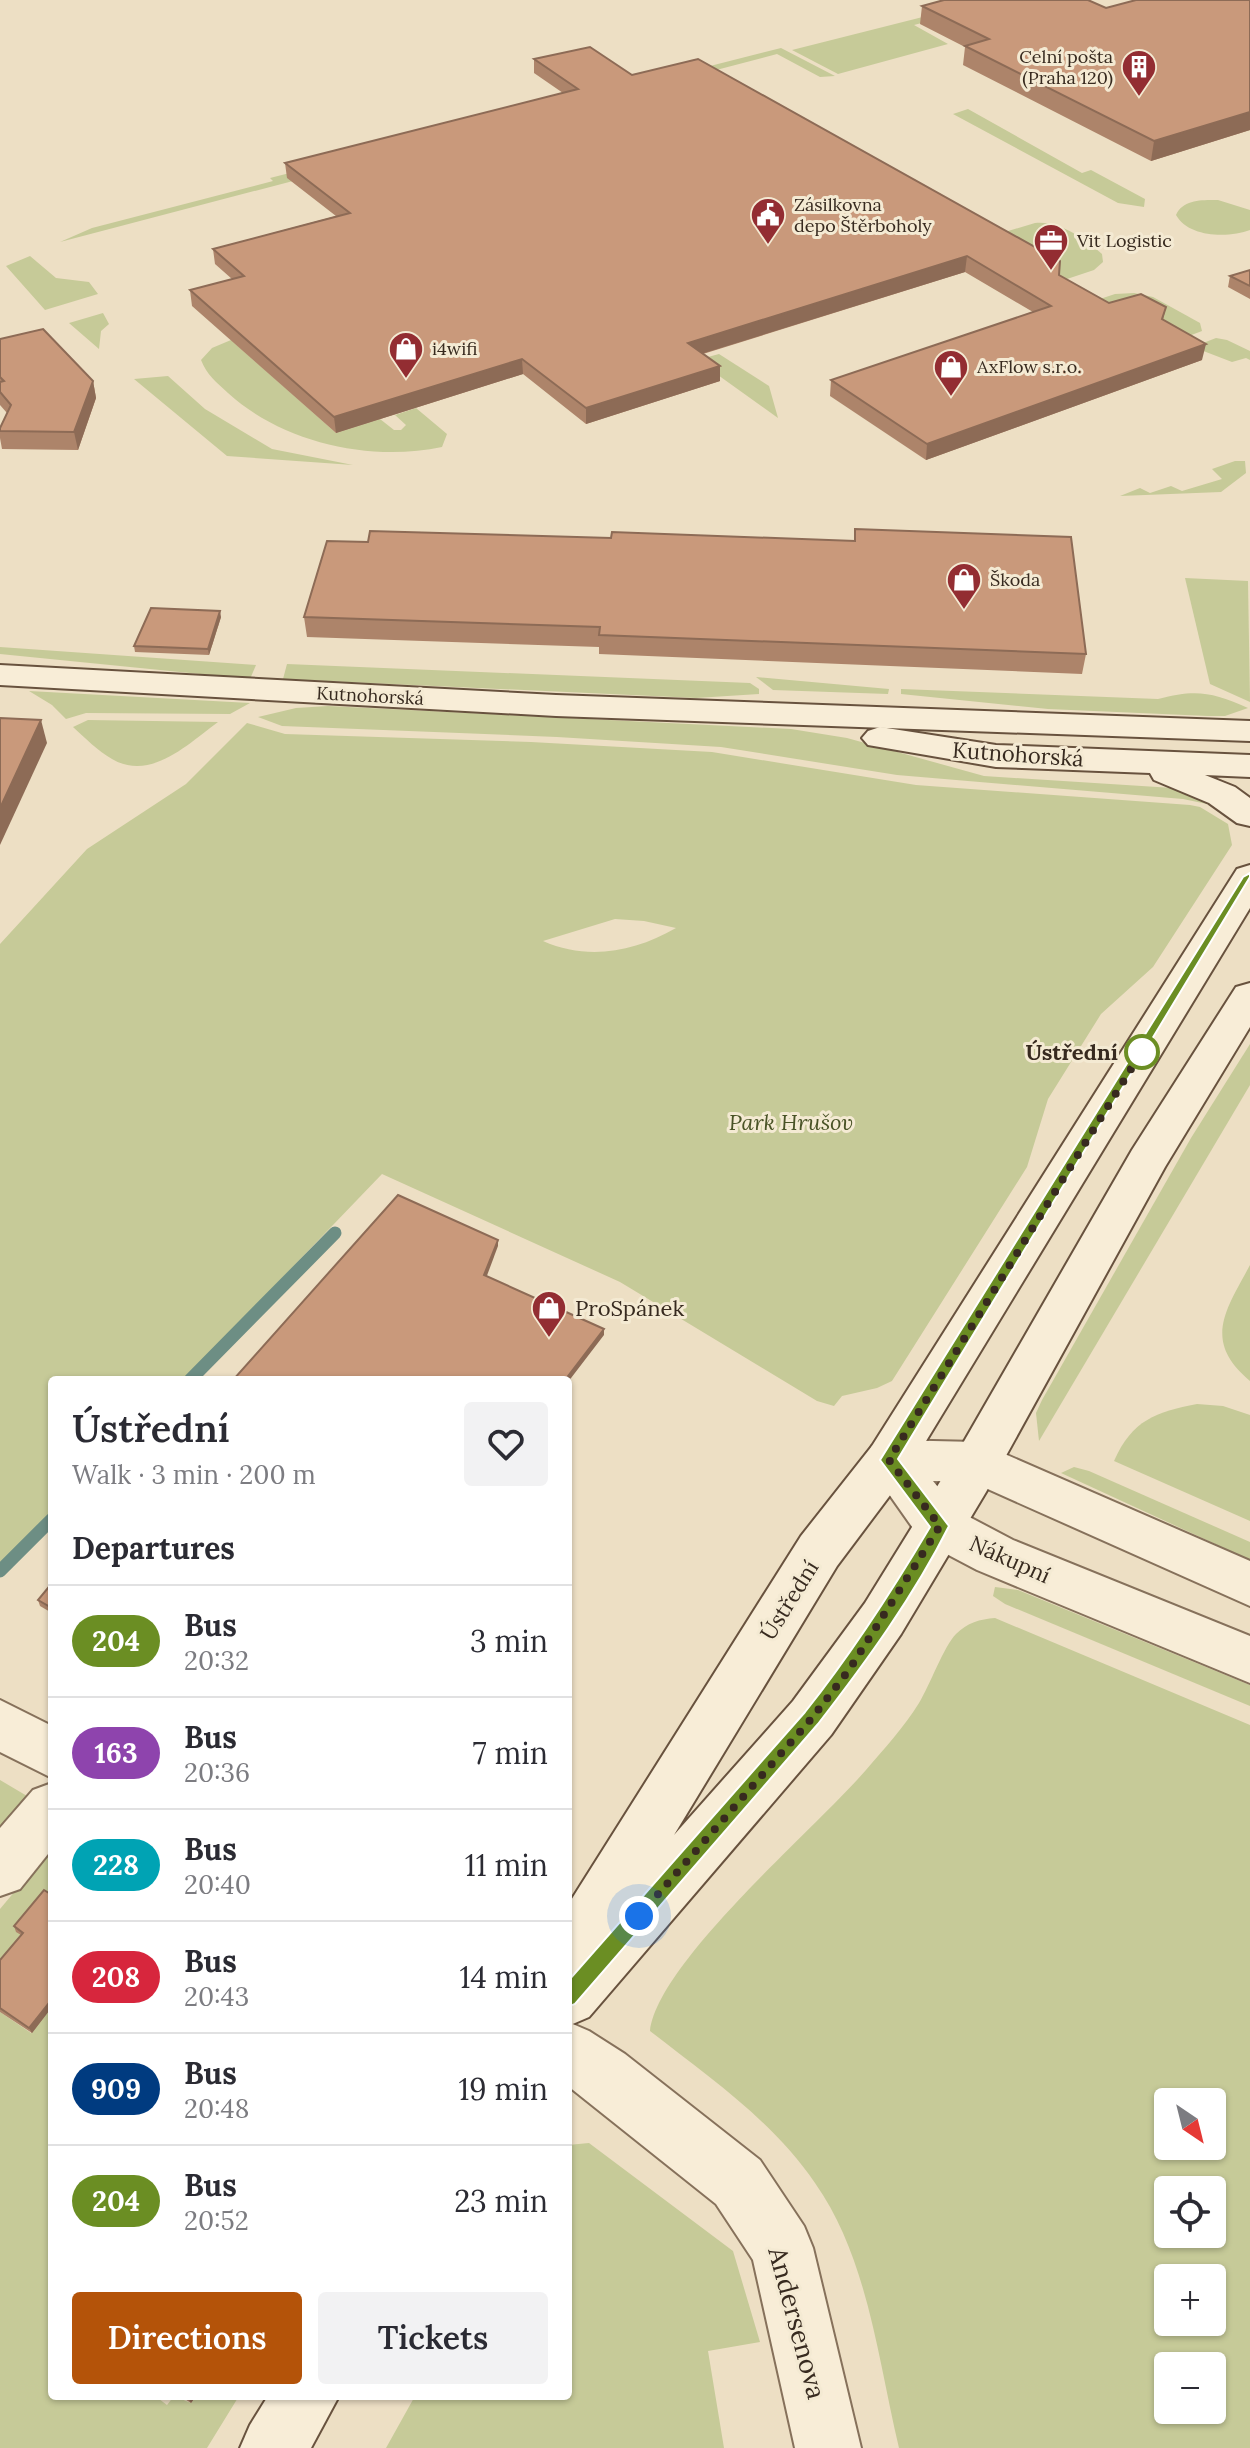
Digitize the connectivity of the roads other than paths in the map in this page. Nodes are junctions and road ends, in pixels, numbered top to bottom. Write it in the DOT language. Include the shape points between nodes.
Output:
graph roads {
  1 [pos="0,675"];
  2 [pos="740,713"];
  3 [pos="1250,731"];
  4 [pos="1122,761"];
  5 [pos="1250,766"];
  6 [pos="1250,815"];
  7 [pos="1250,877"];
  8 [pos="1250,996"];
  9 [pos="889,1460"];
  10 [pos="977,1462"];
  11 [pos="940,1526"];
  12 [pos="1250,1584"];
  13 [pos="1250,1660"];
  14 [pos="0,1724"];
  15 [pos="48,1752"];
  16 [pos="48,1813"];
  17 [pos="0,1870"];
  18 [pos="572,1956"];
  19 [pos="572,1992"];
  20 [pos="572,2055"];
  21 [pos="303,2400"];
  22 [pos="273,2448"];
  23 [pos="828,2448"];
  1 -- 2 [label="street, Kutnohorská"];
  2 -- 3 [label="street, Kutnohorská"];
  2 -- 4 [label="street, Kutnohorská" via="996,756"];
  4 -- 5 [label="street, Kutnohorská"];
  4 -- 6 [label="street" via="1206,787"];
  7 -- 9 [label="street, Ústřední"];
  8 -- 10 [label="street"];
  9 -- 10 [label="street"];
  9 -- 11 [label="street, Nákupní"];
  9 -- 18 [label="street, Ústřední" via="819,1551"];
  10 -- 11 [label="street"];
  10 -- 12 [label="street"];
  11 -- 13 [label="street, Nákupní" via="995,1555"];
  11 -- 19 [label="street" via="882,1622 812,1718"];
  14 -- 15 [label="street"];
  16 -- 17 [label="street"];
  20 -- 23 [label="street, Andersenova" via="738,2182 782,2248"];
  21 -- 22 [label="street"];
}
